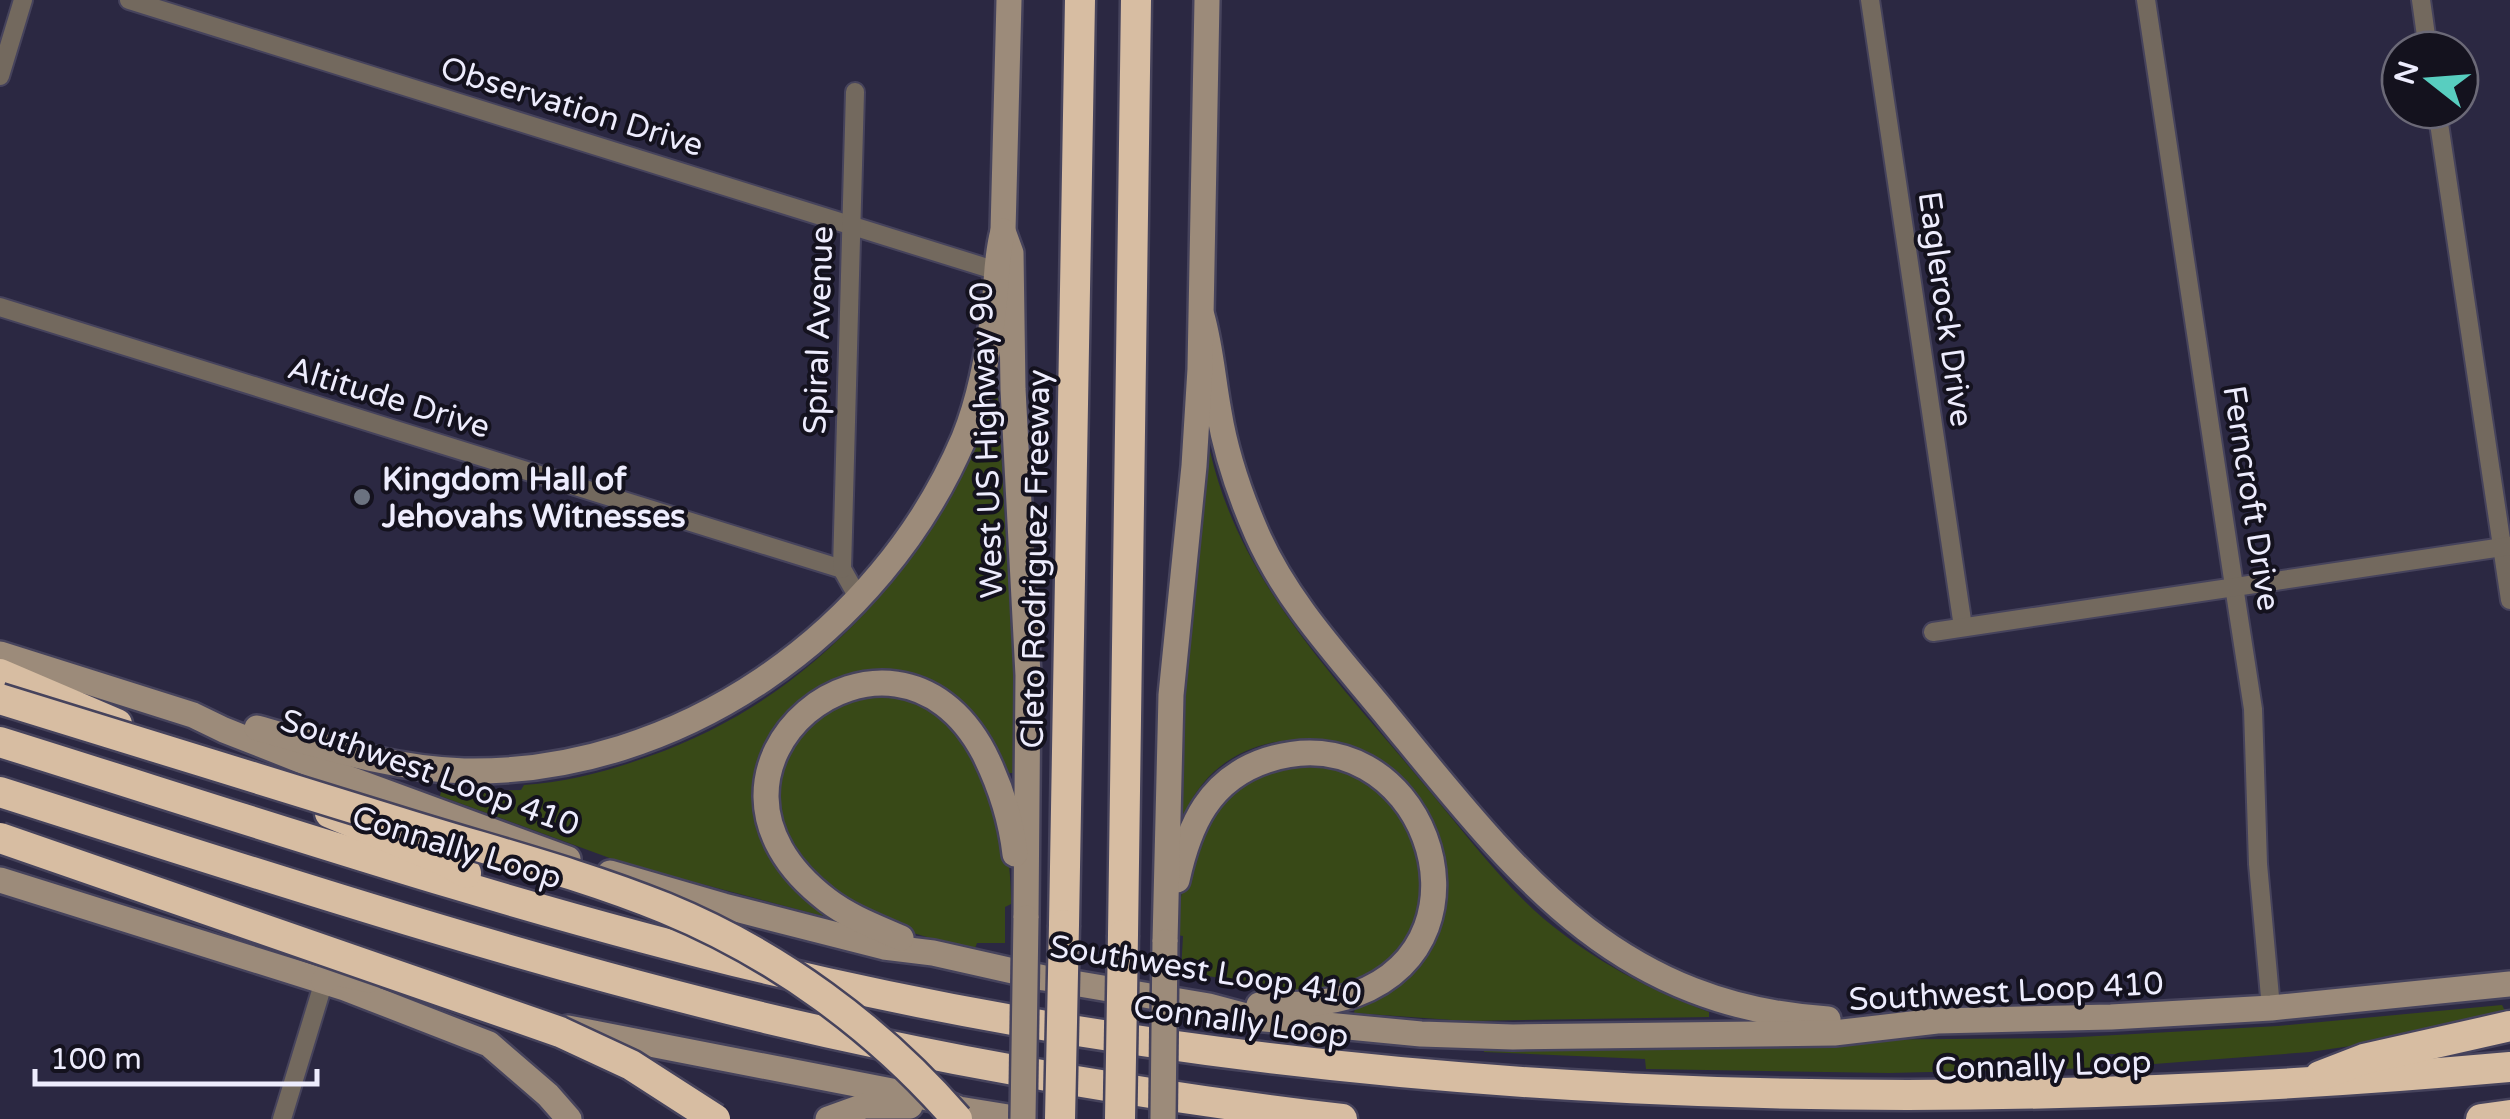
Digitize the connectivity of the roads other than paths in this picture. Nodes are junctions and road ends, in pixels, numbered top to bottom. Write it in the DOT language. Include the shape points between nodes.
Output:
graph roads {
  1 [pos="23,0"];
  2 [pos="129,0"];
  3 [pos="1010,0"];
  4 [pos="1080,0"];
  5 [pos="1136,0"];
  6 [pos="1207,0"];
  7 [pos="1870,0"];
  8 [pos="2146,0"];
  9 [pos="2420,0"];
  10 [pos="2425,30"];
  11 [pos="0,76"];
  12 [pos="855,92"];
  13 [pos="2440,130"];
  14 [pos="851,224"];
  15 [pos="1003,231"];
  16 [pos="997,271"];
  17 [pos="0,307"];
  18 [pos="1202,316"];
  19 [pos="2506,546"];
  20 [pos="842,570"];
  21 [pos="2234,586"];
  22 [pos="859,599"];
  23 [pos="2510,600"];
  24 [pos="1963,627"];
  25 [pos="1933,632"];
  26 [pos="0,654"];
  27 [pos="0,674"];
  28 [pos="0,699"];
  29 [pos="193,714"];
  30 [pos="0,742"];
  31 [pos="0,792"];
  32 [pos="0,838"];
  33 [pos="0,880"];
  34 [pos="518,903"];
  35 [pos="1026,913"];
  36 [pos="1166,931"];
  37 [pos="933,953"];
  38 [pos="324,980"];
  39 [pos="2510,984"];
  40 [pos="1209,1006"];
  41 [pos="2271,1008"];
  42 [pos="1936,1021"];
  43 [pos="2510,1026"];
  44 [pos="2510,1067"];
  45 [pos="2289,1089"];
  46 [pos="958,1114"];
  47 [pos="2510,1116"];
  48 [pos="282,1119"];
  49 [pos="568,1119"];
  50 [pos="715,1119"];
  51 [pos="828,1119"];
  52 [pos="1022,1119"];
  53 [pos="1060,1119"];
  54 [pos="1120,1119"];
  55 [pos="1162,1119"];
  56 [pos="1342,1119"];
  57 [pos="2481,1119"];
  1 -- 11 [label="street"];
  2 -- 14 [label="street, Observation Drive"];
  3 -- 15 [label="main road, West US Highway 90"];
  4 -- 53 [label="highway, Cleto Rodriguez Freeway, bridge"];
  5 -- 54 [label="highway, bridge"];
  6 -- 18 [label="main road"];
  7 -- 24 [label="street, Eaglerock Drive"];
  8 -- 21 [label="street, Ferncroft Drive"];
  9 -- 10 [label="street"];
  12 -- 14 [label="street, Spiral Avenue"];
  13 -- 19 [label="street"];
  14 -- 16 [label="street, Observation Drive"];
  14 -- 20 [label="street, Spiral Avenue"];
  15 -- 16 [label="main road"];
  15 -- 35 [label="main road, West US Highway 90" via="1012,253 1028,675"];
  16 -- 22 [label="main road" via="986,356 964,437 915,528"];
  17 -- 20 [label="street, Altitude Drive"];
  18 -- 36 [label="main road" via="1170,695"];
  18 -- 42 [label="main road" via="1228,456 1274,569 1324,640 1536,889 1608,947 1720,998 1818,1018"];
  19 -- 21 [label="street"];
  19 -- 23 [label="street"];
  20 -- 22 [label="street"];
  21 -- 24 [label="street"];
  21 -- 41 [label="street, Ferncroft Drive" via="2253,709"];
  22 -- 29 [label="main road" via="800,656 719,706 630,744 545,765 415,767"];
  24 -- 25 [label="street"];
  26 -- 29 [label="main road, Southwest Loop 410"];
  27 -- 34 [label="highway" via="445,861"];
  28 -- 46 [label="highway, bridge" via="681,915 828,1000"];
  29 -- 37 [label="main road, Southwest Loop 410" via="328,771 634,880 858,941"];
  30 -- 34 [label="highway, Connally Loop"];
  31 -- 56 [label="highway" via="494,945 763,1018 1052,1077"];
  32 -- 50 [label="highway, bridge" via="576,1039 646,1073"];
  33 -- 38 [label="main road"];
  34 -- 45 [label="highway, Connally Loop" via="766,969 990,1017 1392,1076 1598,1094 1858,1104"];
  35 -- 37 [label="main road" via="1003,797 961,719 934,698 900,686 865,684 832,694 802,714 776,752 767,792 774,836 793,868 830,902"];
  35 -- 52 [label="main road, West US Highway 90, bridge"];
  36 -- 40 [label="main road" via="1200,811 1227,781 1259,763 1307,754 1353,762 1387,782 1419,820 1432,855 1432,904 1420,938 1394,970 1344,998"];
  36 -- 55 [label="main road, bridge"];
  37 -- 40 [label="main road, Southwest Loop 410"];
  38 -- 46 [label="main road" via="338,971 488,1011 938,1100"];
  38 -- 48 [label="street"];
  38 -- 49 [label="main road" via="489,1044"];
  39 -- 41 [label="main road, Southwest Loop 410"];
  40 -- 42 [label="main road, Southwest Loop 410" via="1254,1018 1464,1036 1834,1033"];
  41 -- 42 [label="main road, Southwest Loop 410"];
  43 -- 45 [label="highway" via="2364,1059"];
  44 -- 45 [label="highway, Connally Loop"];
  46 -- 51 [label="main road" via="874,1105"];
  46 -- 52 [label="main road"];
  47 -- 57 [label="highway"];
}
